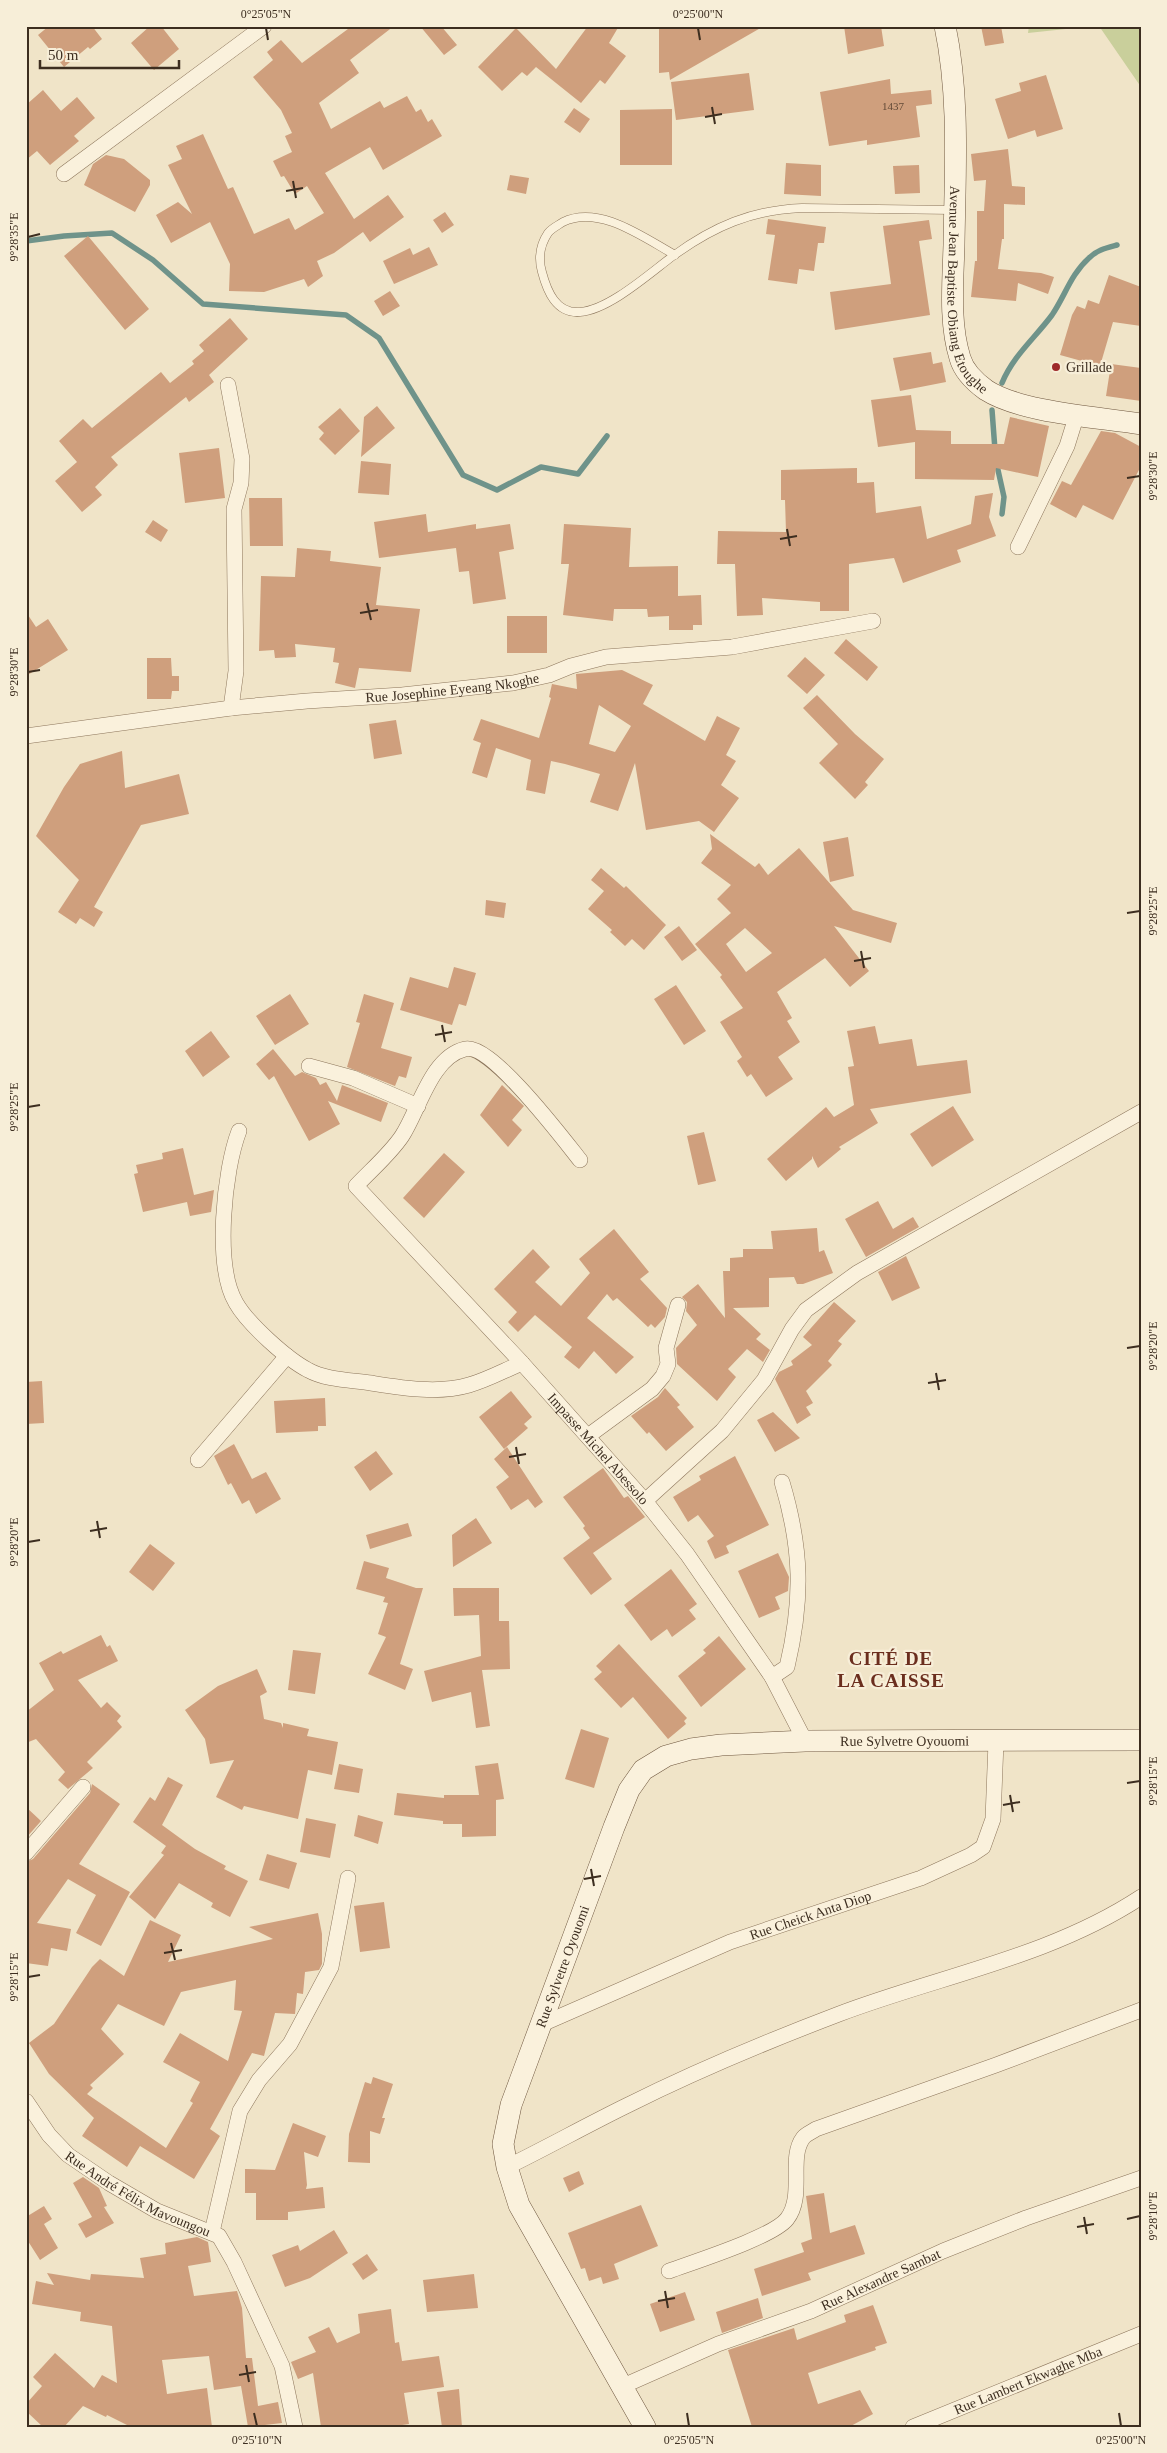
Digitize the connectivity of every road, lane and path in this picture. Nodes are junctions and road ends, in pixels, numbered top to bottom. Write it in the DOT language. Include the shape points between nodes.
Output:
graph roads {
  1 [pos="264,26"];
  2 [pos="945,26"];
  3 [pos="64,174"];
  4 [pos="955,210"];
  5 [pos="675,255"];
  6 [pos="228,385"];
  7 [pos="1077,414"];
  8 [pos="1141,424"];
  9 [pos="1018,547"];
  10 [pos="873,620"];
  11 [pos="231,708"];
  12 [pos="26,736"];
  13 [pos="309,1066"];
  14 [pos="418,1106"];
  15 [pos="1141,1112"];
  16 [pos="238,1131"];
  17 [pos="580,1160"];
  18 [pos="678,1305"];
  19 [pos="287,1356"];
  20 [pos="522,1364"];
  21 [pos="588,1436"];
  22 [pos="198,1460"];
  23 [pos="782,1482"];
  24 [pos="644,1501"];
  25 [pos="772,1677"];
  26 [pos="1141,1740"];
  27 [pos="805,1741"];
  28 [pos="996,1742"];
  29 [pos="83,1787"];
  30 [pos="26,1853"];
  31 [pos="348,1878"];
  32 [pos="1141,1898"];
  33 [pos="1141,2010"];
  34 [pos="540,2025"];
  35 [pos="26,2101"];
  36 [pos="507,2167"];
  37 [pos="1141,2178"];
  38 [pos="212,2232"];
  39 [pos="669,2271"];
  40 [pos="1141,2334"];
  41 [pos="623,2386"];
  42 [pos="295,2427"];
  43 [pos="645,2427"];
  44 [pos="913,2427"];
  1 -- 3 [label="street"];
  2 -- 4 [label="street, Avenue Jean Baptiste Obiang Etoughe" via="954,83"];
  4 -- 5 [label="lane" via="778,209 737,219"];
  4 -- 7 [label="street, Avenue Jean Baptiste Obiang Etoughe" via="955,328 960,360 969,376 987,390 1006,398"];
  5 -- 5 [label="lane" via="634,286 603,304 581,312 568,311 547,292 540,244 551,228 570,219 587,216 610,222"];
  6 -- 11 [label="street" via="242,459 241,483 234,509 236,671"];
  7 -- 8 [label="street, Avenue Jean Baptiste Obiang Etoughe"];
  7 -- 9 [label="street" via="1067,446"];
  10 -- 11 [label="street, Rue Josephine Eyeang Nkoghe" via="732,647 606,658 571,666 549,676 513,683"];
  11 -- 12 [label="street, Rue Josephine Eyeang Nkoghe"];
  13 -- 14 [label="street" via="353,1078"];
  14 -- 17 [label="street" via="430,1079 442,1064 466,1048 476,1049 531,1099"];
  14 -- 20 [label="street, Impasse Michel Abessolo" via="394,1147 356,1186"];
  15 -- 24 [label="street" via="825,1294 806,1310 764,1380 722,1431"];
  16 -- 19 [label="street" via="225,1210 223,1236 227,1272 235,1302"];
  18 -- 21 [label="street" via="666,1348 668,1364 663,1376 652,1389"];
  19 -- 20 [label="street" via="310,1371 332,1377 397,1388 434,1390 469,1385"];
  19 -- 22 [label="street"];
  20 -- 21 [label="street, Impasse Michel Abessolo"];
  21 -- 24 [label="street, Impasse Michel Abessolo"];
  23 -- 25 [label="street" via="794,1520 799,1606 786,1667"];
  24 -- 25 [label="street, Impasse Michel Abessolo" via="687,1554"];
  25 -- 27 [label="street, Impasse Michel Abessolo"];
  26 -- 28 [label="street, Rue Sylvetre Oyouomi"];
  27 -- 28 [label="street, Rue Sylvetre Oyouomi"];
  27 -- 34 [label="street, Rue Sylvetre Oyouomi" via="691,1748 666,1756 643,1770 629,1790 614,1827 572,1947"];
  28 -- 34 [label="street, Rue Cheick Anta Diop" via="993,1819 983,1847 971,1856 921,1878 730,1942"];
  29 -- 30 [label="street"];
  31 -- 38 [label="street" via="331,1967 290,2044 259,2080 240,2111"];
  32 -- 36 [label="street" via="1108,1919 1078,1932 840,2014 735,2056 628,2105"];
  33 -- 39 [label="street" via="816,2129 803,2138 798,2155 793,2208 786,2220 754,2238"];
  34 -- 36 [label="street, Rue Sylvetre Oyouomi" via="511,2105 503,2144"];
  35 -- 38 [label="street, Rue André Félix Mavoungou" via="49,2135 68,2155 157,2211"];
  36 -- 41 [label="street, Rue Sylvetre Oyouomi" via="519,2205"];
  37 -- 41 [label="street, Rue Alexandre Sambat" via="1026,2218 811,2311 718,2344"];
  38 -- 42 [label="street, Rue André Félix Mavoungou" via="220,2236 226,2246 282,2366"];
  40 -- 44 [label="street, Rue Lambert Ekwaghe Mba"];
  41 -- 43 [label="street, Rue Sylvetre Oyouomi"];
}
